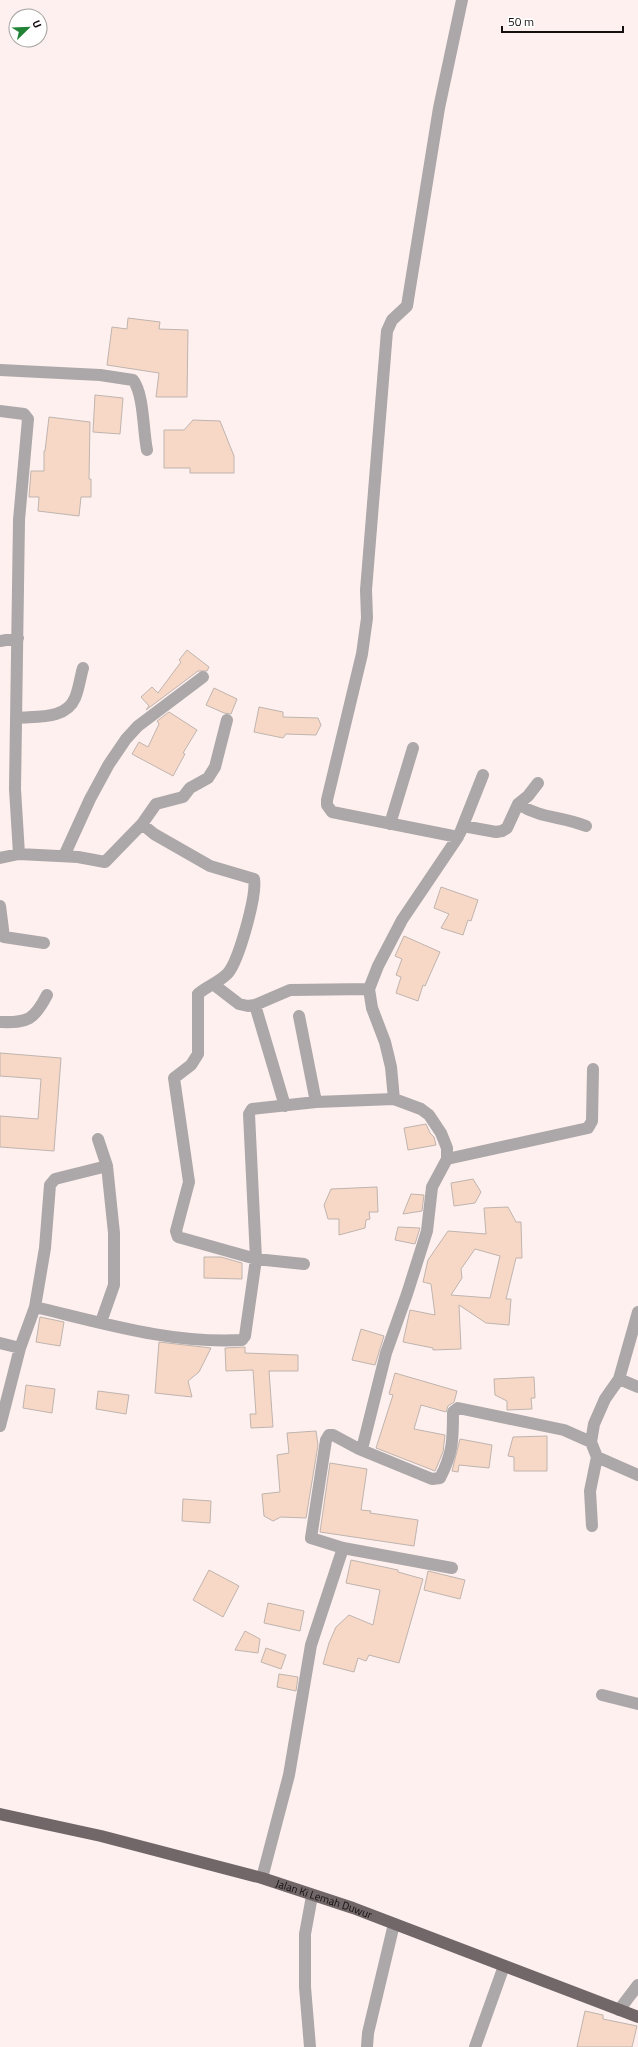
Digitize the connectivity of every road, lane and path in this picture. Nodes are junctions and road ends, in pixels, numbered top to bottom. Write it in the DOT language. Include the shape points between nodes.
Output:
graph roads {
  1 [pos="462,0"];
  2 [pos="0,370"];
  3 [pos="0,411"];
  4 [pos="147,450"];
  5 [pos="18,638"];
  6 [pos="0,641"];
  7 [pos="83,668"];
  8 [pos="203,677"];
  9 [pos="17,718"];
  10 [pos="227,720"];
  11 [pos="413,748"];
  12 [pos="483,775"];
  13 [pos="538,783"];
  14 [pos="518,804"];
  15 [pos="142,824"];
  16 [pos="390,824"];
  17 [pos="463,826"];
  18 [pos="586,826"];
  19 [pos="458,837"];
  20 [pos="19,854"];
  21 [pos="69,856"];
  22 [pos="0,858"];
  23 [pos="0,906"];
  24 [pos="44,943"];
  25 [pos="213,984"];
  26 [pos="369,989"];
  27 [pos="47,995"];
  28 [pos="255,1005"];
  29 [pos="299,1016"];
  30 [pos="0,1022"];
  31 [pos="593,1069"];
  32 [pos="394,1099"];
  33 [pos="316,1102"];
  34 [pos="285,1106"];
  35 [pos="98,1139"];
  36 [pos="447,1158"];
  37 [pos="108,1166"];
  38 [pos="256,1259"];
  39 [pos="304,1264"];
  40 [pos="35,1307"];
  41 [pos="638,1312"];
  42 [pos="102,1322"];
  43 [pos="0,1343"];
  44 [pos="20,1348"];
  45 [pos="619,1379"];
  46 [pos="638,1387"];
  47 [pos="0,1426"];
  48 [pos="590,1442"];
  49 [pos="362,1449"];
  50 [pos="596,1457"];
  51 [pos="638,1475"];
  52 [pos="592,1526"];
  53 [pos="343,1548"];
  54 [pos="452,1568"];
  55 [pos="602,1695"];
  56 [pos="638,1704"];
  57 [pos="0,1814"];
  58 [pos="262,1878"];
  59 [pos="312,1896"];
  60 [pos="394,1924"];
  61 [pos="504,1966"];
  62 [pos="638,1985"];
  63 [pos="619,2010"];
  64 [pos="638,2017"];
  65 [pos="310,2047"];
  66 [pos="367,2047"];
  67 [pos="475,2047"];
  1 -- 16 [label="street" via="439,108 406,306 392,320 387,331 366,590 367,618 362,654 327,800 332,812"];
  2 -- 4 [label="street" via="100,375 132,380 138,389"];
  3 -- 5 [label="street" via="24,414 28,419 19,520"];
  5 -- 6 [label="street"];
  5 -- 9 [label="street"];
  7 -- 9 [label="street" via="75,698 63,712"];
  8 -- 21 [label="street" via="138,726 126,739 102,778"];
  9 -- 20 [label="street" via="15,789"];
  10 -- 15 [label="street" via="215,767 208,778 190,788 183,797 156,804"];
  11 -- 16 [label="street"];
  12 -- 17 [label="street"];
  13 -- 14 [label="street"];
  14 -- 17 [label="street" via="502,831"];
  14 -- 18 [label="street" via="531,812"];
  15 -- 21 [label="street" via="105,862"];
  15 -- 25 [label="street" via="154,834 210,866 255,880 238,955 228,973"];
  16 -- 19 [label="street"];
  17 -- 19 [label="street"];
  19 -- 26 [label="street" via="402,920"];
  20 -- 21 [label="street"];
  20 -- 22 [label="street"];
  23 -- 24 [label="street" via="4,937"];
  25 -- 28 [label="street" via="239,1004"];
  25 -- 38 [label="street" via="198,994 198,1054 195,1060 174,1078 189,1182 176,1234 178,1237"];
  26 -- 28 [label="street" via="290,990"];
  26 -- 32 [label="street" via="372,1008 391,1067"];
  27 -- 30 [label="street" via="35,1015 24,1022"];
  28 -- 34 [label="street"];
  29 -- 33 [label="street"];
  31 -- 36 [label="street" via="592,1121 588,1128"];
  32 -- 33 [label="street"];
  32 -- 36 [label="street" via="421,1109 429,1115 447,1148"];
  33 -- 34 [label="street"];
  34 -- 38 [label="street" via="254,1109 249,1112"];
  35 -- 37 [label="street"];
  36 -- 49 [label="street" via="432,1187 427,1231 386,1353"];
  37 -- 40 [label="street" via="51,1182"];
  37 -- 42 [label="street" via="114,1233 114,1285"];
  38 -- 39 [label="street"];
  38 -- 42 [label="street" via="245,1336 242,1340 173,1338"];
  40 -- 42 [label="street"];
  40 -- 44 [label="street"];
  41 -- 45 [label="street"];
  43 -- 44 [label="street"];
  44 -- 47 [label="street"];
  45 -- 46 [label="street"];
  45 -- 48 [label="street" via="605,1399 594,1424"];
  48 -- 49 [label="street" via="564,1430 465,1409 454,1410 452,1450 440,1478 432,1479"];
  48 -- 50 [label="street"];
  49 -- 53 [label="street" via="332,1435 326,1440 310,1538"];
  50 -- 51 [label="street"];
  50 -- 52 [label="street" via="590,1491"];
  53 -- 54 [label="street"];
  53 -- 58 [label="street" via="311,1645 289,1774"];
  55 -- 56 [label="street"];
  57 -- 58 [label="main road, Jalan Ki Lemah Duwur" via="100,1836"];
  58 -- 59 [label="main road, Jalan Ki Lemah Duwur"];
  59 -- 60 [label="main road, Jalan Ki Lemah Duwur"];
  59 -- 65 [label="street" via="305,1934 304,1987"];
  60 -- 61 [label="main road, Jalan Ki Lemah Duwur"];
  60 -- 66 [label="street" via="368,2033"];
  61 -- 63 [label="main road, Jalan Ki Lemah Duwur"];
  61 -- 67 [label="street"];
  62 -- 63 [label="street"];
  63 -- 64 [label="main road, Jalan Ki Lemah Duwur"];
}
